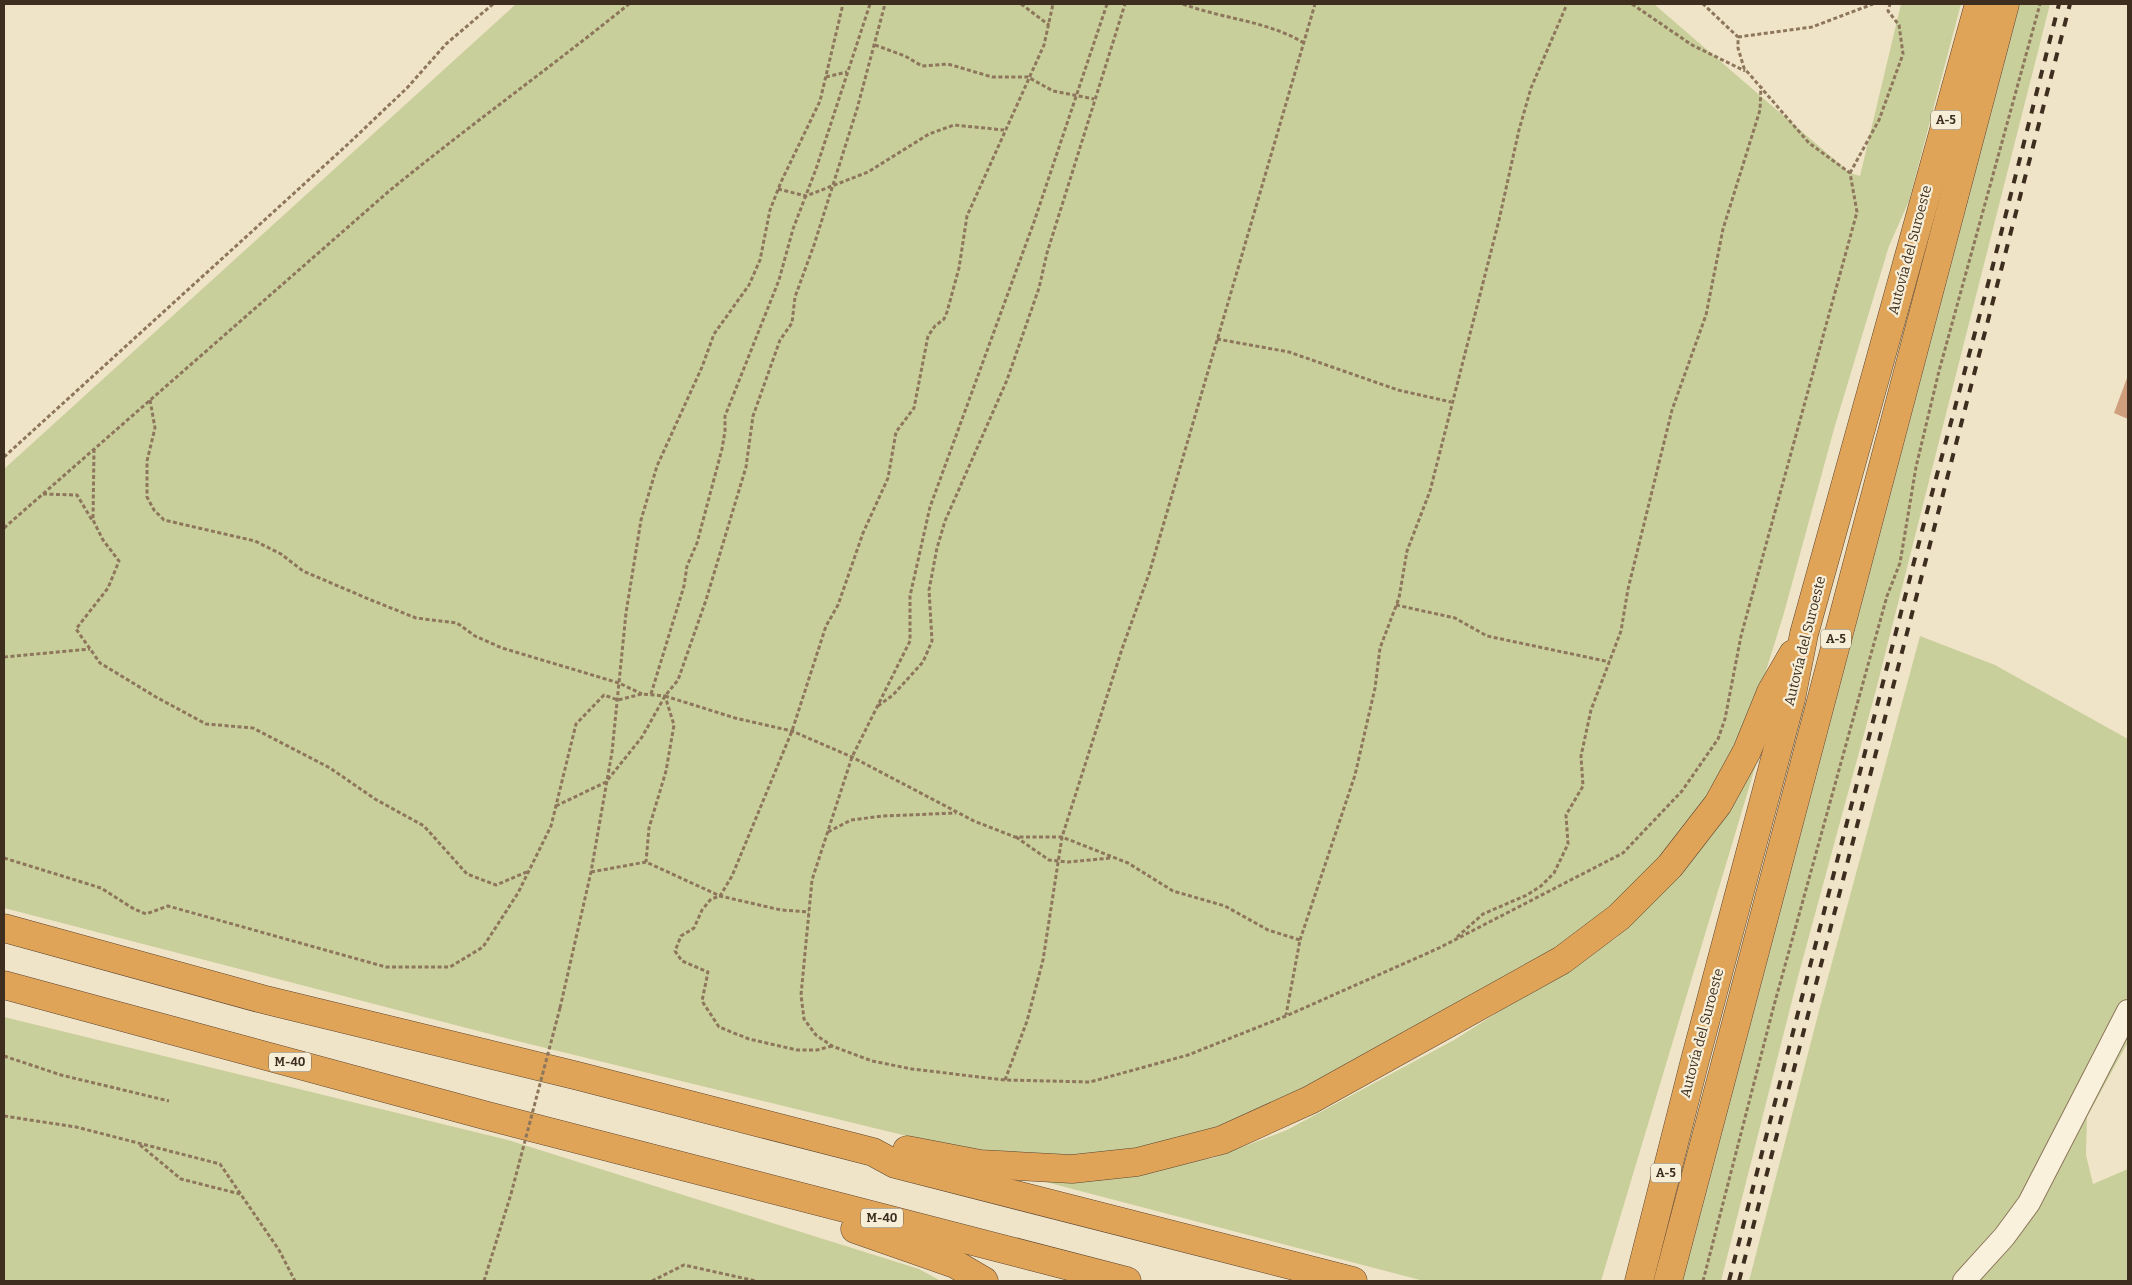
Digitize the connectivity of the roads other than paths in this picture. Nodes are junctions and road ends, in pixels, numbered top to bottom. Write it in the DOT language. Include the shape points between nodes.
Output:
graph roads {
  1 [pos="1979,4"];
  2 [pos="2005,4"];
  3 [pos="1804,634"];
  4 [pos="4,928"];
  5 [pos="4,984"];
  6 [pos="2128,1011"];
  7 [pos="1694,1064"];
  8 [pos="873,1152"];
  9 [pos="636,1154"];
  10 [pos="984,1281"];
  11 [pos="1127,1281"];
  12 [pos="1353,1281"];
  13 [pos="1624,1281"];
  14 [pos="1638,1281"];
  15 [pos="1668,1281"];
  16 [pos="1964,1281"];
  1 -- 3 [label="highway, Autovía del Suroeste / A-5"];
  2 -- 15 [label="highway, Autovía del Suroeste / A-5"];
  3 -- 7 [label="highway, Autovía del Suroeste / A-5" via="1791,699"];
  3 -- 8 [label="highway" via="1771,692 1747,751 1718,804 1670,866 1619,917 1562,960 1336,1086 1222,1140 1137,1162 1072,1169 980,1164 900,1148"];
  4 -- 8 [label="highway" via="262,999"];
  5 -- 9 [label="highway, M-40"];
  6 -- 16 [label="lane" via="2028,1202 2004,1237"];
  7 -- 13 [label="highway" via="1679,1080"];
  7 -- 14 [label="highway, Autovía del Suroeste / A-5"];
  8 -- 12 [label="highway" via="895,1164"];
  9 -- 10 [label="highway" via="720,1192 877,1235 955,1264"];
  9 -- 11 [label="highway, M-40"];
}
